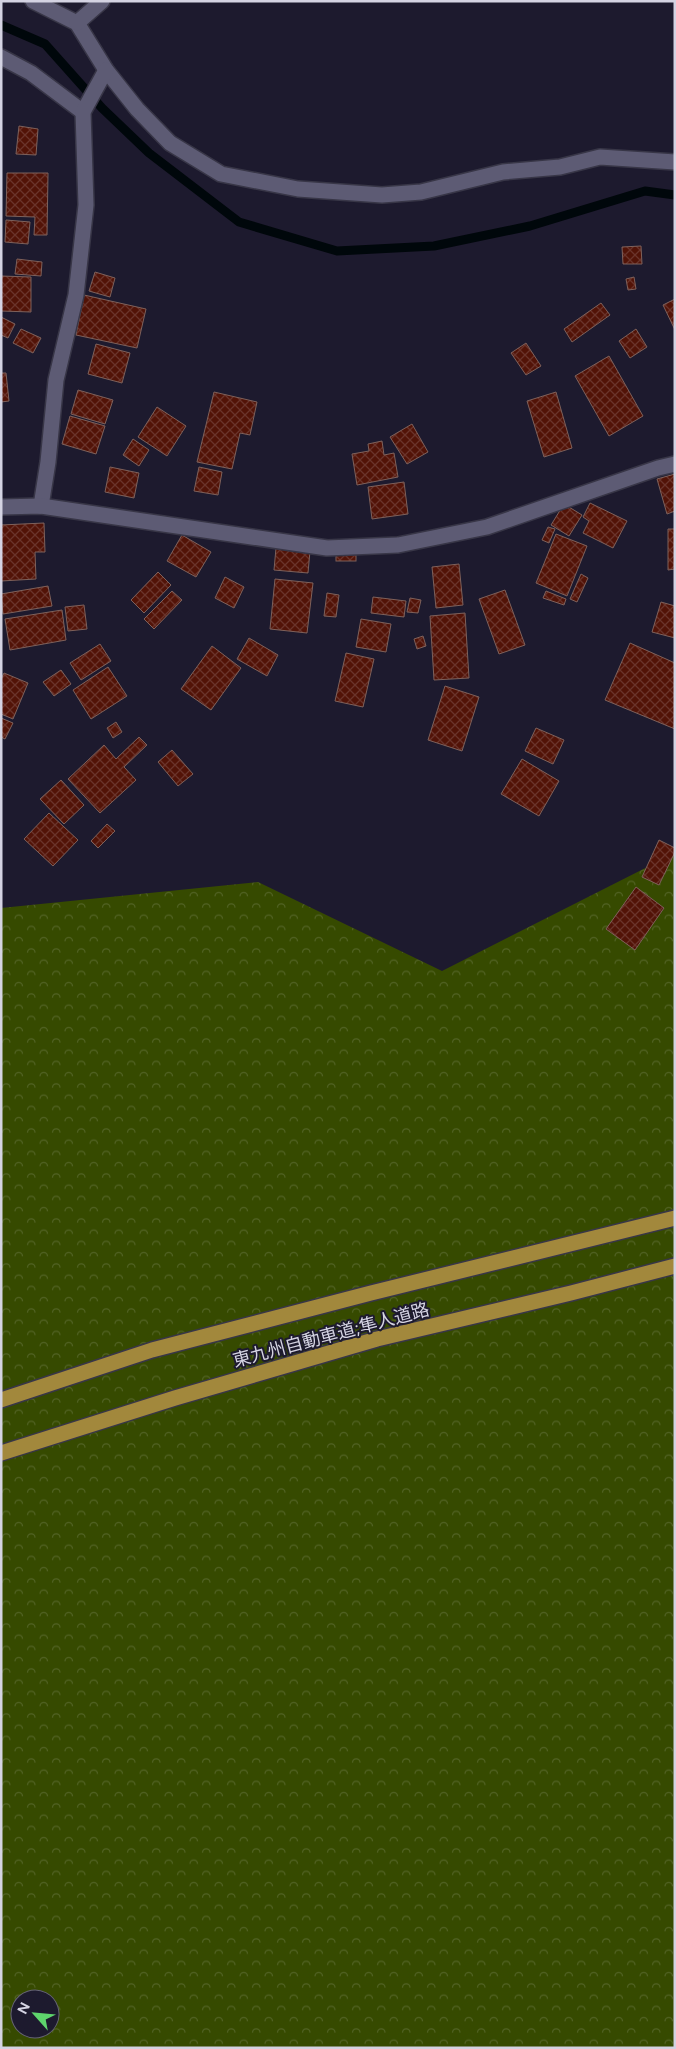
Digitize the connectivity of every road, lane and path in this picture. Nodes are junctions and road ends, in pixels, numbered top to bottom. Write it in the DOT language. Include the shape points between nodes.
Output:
graph roads {
  1 [pos="33,1"];
  2 [pos="102,1"];
  3 [pos="76,24"];
  4 [pos="1,57"];
  5 [pos="106,70"];
  6 [pos="83,112"];
  7 [pos="675,162"];
  8 [pos="675,464"];
  9 [pos="41,506"];
  10 [pos="1,507"];
  11 [pos="675,1218"];
  12 [pos="675,1266"];
  13 [pos="1,1400"];
  14 [pos="1,1453"];
  1 -- 3 [label="street"];
  2 -- 3 [label="street"];
  3 -- 5 [label="street"];
  4 -- 6 [label="street" via="31,72"];
  5 -- 6 [label="street"];
  5 -- 7 [label="street" via="137,110 170,143 221,174 298,189 382,195 422,192 503,172 560,167 600,157"];
  6 -- 9 [label="street" via="86,205 76,295 56,380"];
  8 -- 9 [label="street" via="487,528 398,545 327,548"];
  9 -- 10 [label="street"];
  11 -- 13 [label="highway, 東九州自動車道;隼人道路" via="371,1292 152,1350"];
  12 -- 14 [label="highway, 東九州自動車道;隼人道路" via="377,1339"];
}
